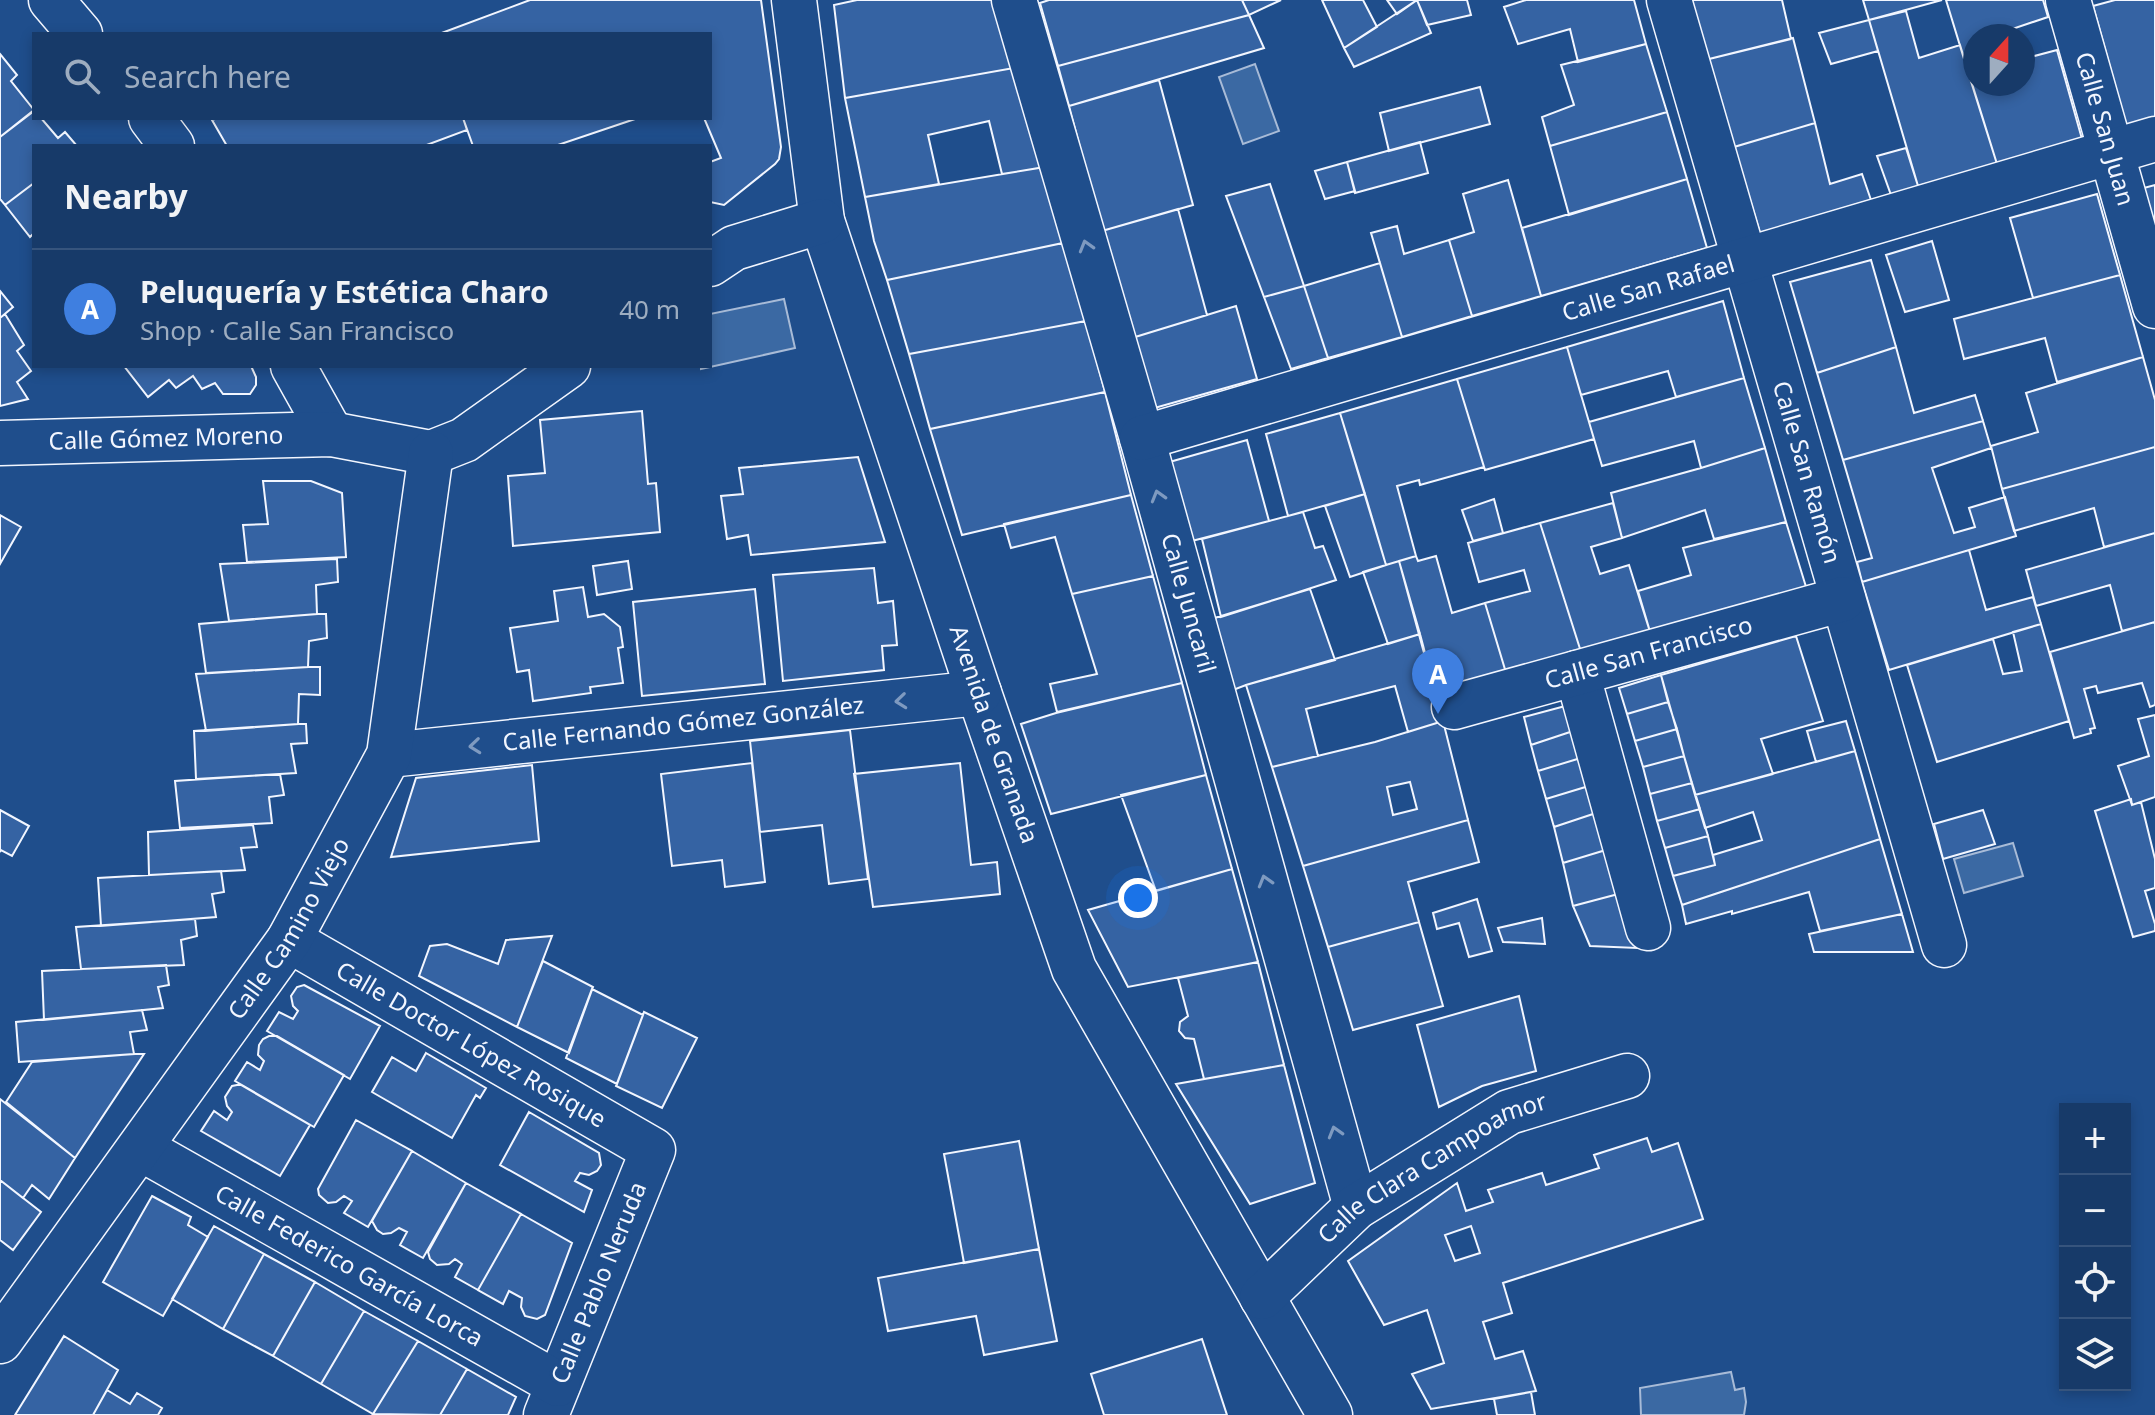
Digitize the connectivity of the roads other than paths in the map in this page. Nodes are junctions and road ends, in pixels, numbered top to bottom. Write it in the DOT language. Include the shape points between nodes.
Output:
graph roads {
  1 [pos="51,0"];
  2 [pos="794,0"];
  3 [pos="1014,0"];
  4 [pos="1669,0"];
  5 [pos="2068,0"];
  6 [pos="78,32"];
  7 [pos="152,120"];
  8 [pos="2155,139"];
  9 [pos="170,144"];
  10 [pos="2111,152"];
  11 [pos="822,221"];
  12 [pos="1745,260"];
  13 [pos="712,263"];
  14 [pos="2155,306"];
  15 [pos="294,368"];
  16 [pos="565,368"];
  17 [pos="331,434"];
  18 [pos="1142,438"];
  19 [pos="0,443"];
  20 [pos="431,453"];
  21 [pos="1843,599"];
  22 [pos="1577,673"];
  23 [pos="979,693"];
  24 [pos="1454,707"];
  25 [pos="389,755"];
  26 [pos="1648,928"];
  27 [pos="289,940"];
  28 [pos="1944,945"];
  29 [pos="1627,1076"];
  30 [pos="140,1148"];
  31 [pos="653,1150"];
  32 [pos="1356,1207"];
  33 [pos="1262,1297"];
  34 [pos="0,1341"];
  35 [pos="552,1400"];
  36 [pos="1330,1415"];
  1 -- 6 [label="street"];
  2 -- 11 [label="street, Avenida de Granada"];
  18 -- 3 [label="street, Calle Juncaril, one-way"];
  4 -- 12 [label="street, Calle San Ramón"];
  5 -- 10 [label="street, Calle San Juan"];
  7 -- 9 [label="street"];
  8 -- 10 [label="street, Calle San Rafael"];
  10 -- 12 [label="street, Calle San Rafael"];
  10 -- 14 [label="street, Calle San Juan"];
  11 -- 13 [label="street" via="734,248"];
  11 -- 23 [label="street, Avenida de Granada"];
  12 -- 18 [label="street, Calle San Rafael"];
  12 -- 21 [label="street, Calle San Ramón"];
  15 -- 17 [label="street"];
  16 -- 20 [label="street" via="464,440"];
  17 -- 19 [label="street, Calle Gómez Moreno"];
  17 -- 20 [label="street, Calle Gómez Moreno"];
  32 -- 18 [label="street, Calle Juncaril, one-way"];
  20 -- 25 [label="street, Calle Camino Viejo"];
  21 -- 22 [label="street, Calle San Francisco"];
  21 -- 28 [label="street, Calle San Ramón"];
  22 -- 24 [label="street, Calle San Francisco"];
  22 -- 26 [label="street"];
  23 -- 25 [label="street, Calle Fernando Gómez González, one-way"];
  23 -- 33 [label="street, Avenida de Granada" via="1074,969"];
  25 -- 27 [label="street, Calle Camino Viejo"];
  27 -- 30 [label="street, Calle Camino Viejo"];
  27 -- 31 [label="street, Calle Doctor López Rosique"];
  29 -- 32 [label="street, Calle Clara Campoamor" via="1509,1112"];
  30 -- 34 [label="street, Calle Camino Viejo"];
  30 -- 35 [label="street, Calle Federico García Lorca"];
  31 -- 35 [label="street, Calle Pablo Neruda"];
  32 -- 33 [label="street, Calle Clara Campoamor"];
  33 -- 36 [label="street, Avenida de Granada"];
}
